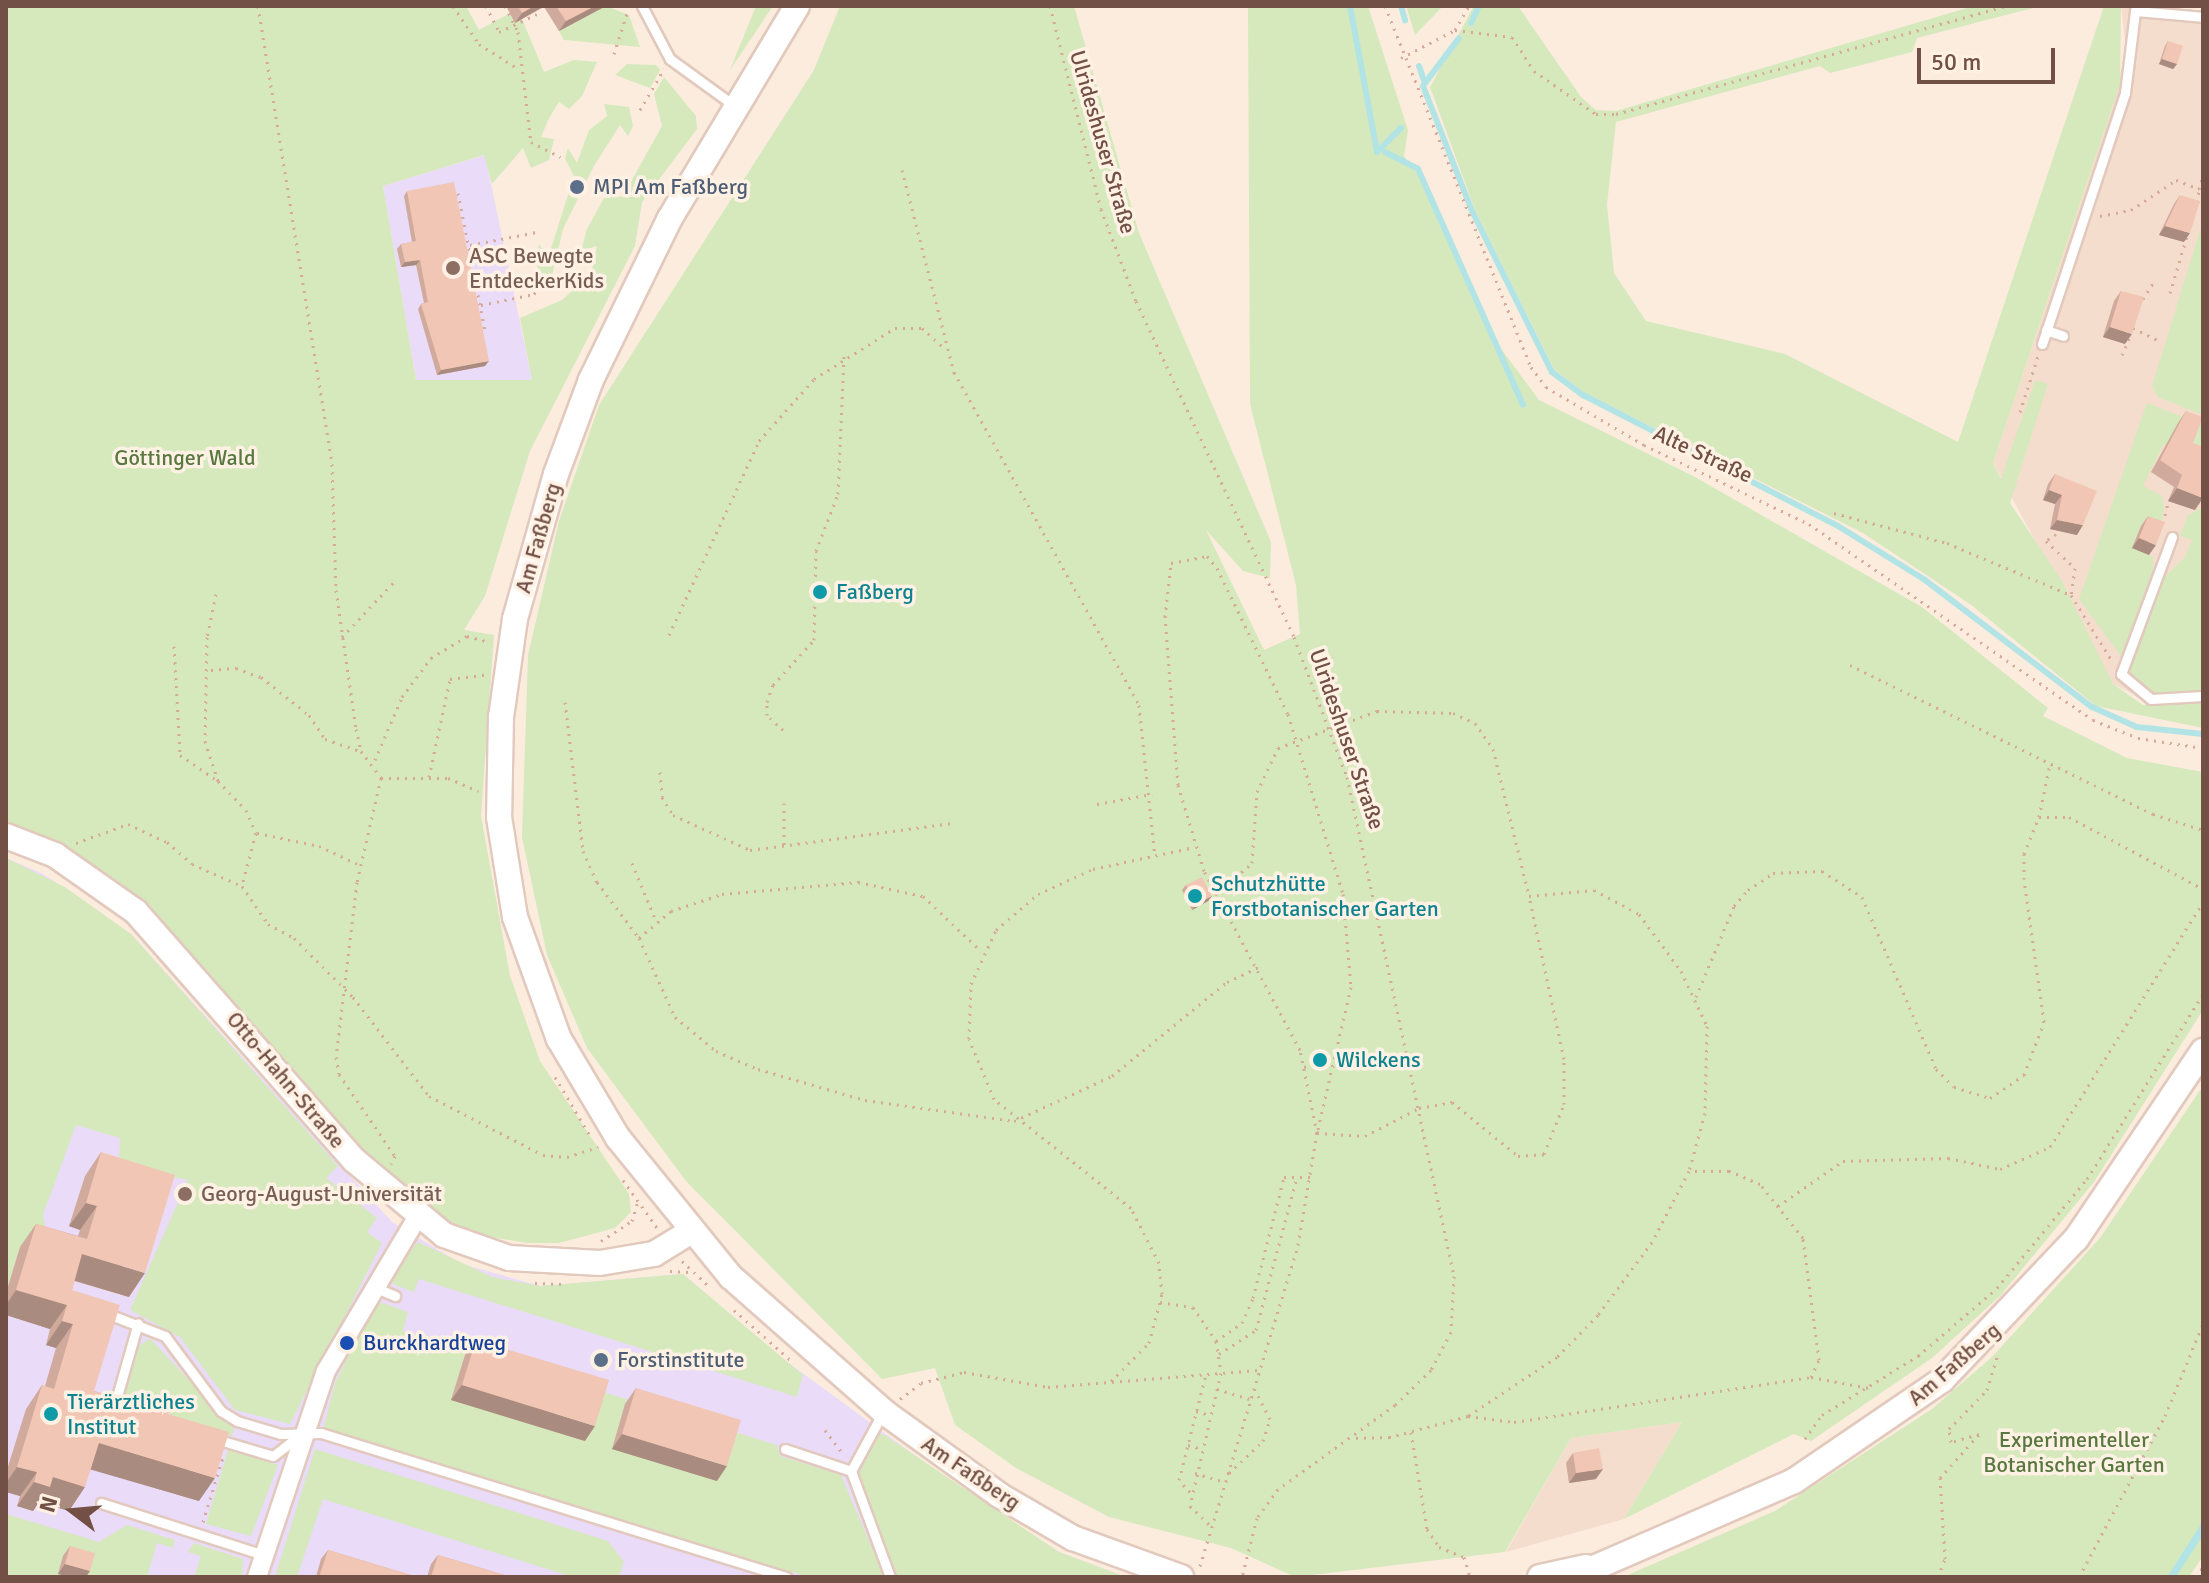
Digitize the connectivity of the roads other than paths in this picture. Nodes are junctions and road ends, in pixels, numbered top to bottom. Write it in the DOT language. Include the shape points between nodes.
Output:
graph roads {
  1 [pos="642,6"];
  2 [pos="797,6"];
  3 [pos="2203,17"];
  4 [pos="736,107"];
  5 [pos="2046,330"];
  6 [pos="2063,336"];
  7 [pos="2042,344"];
  8 [pos="2172,537"];
  9 [pos="2203,696"];
  10 [pos="6,836"];
  11 [pos="2203,1051"];
  12 [pos="417,1218"];
  13 [pos="691,1225"];
  14 [pos="370,1286"];
  15 [pos="395,1296"];
  16 [pos="99,1311"];
  17 [pos="138,1323"];
  18 [pos="126,1410"];
  19 [pos="884,1412"];
  20 [pos="301,1434"];
  21 [pos="209,1436"];
  22 [pos="785,1449"];
  23 [pos="851,1471"];
  24 [pos="101,1503"];
  25 [pos="264,1555"];
  26 [pos="1608,1563"];
  27 [pos="1190,1574"];
  28 [pos="257,1577"];
  29 [pos="786,1577"];
  30 [pos="890,1577"];
  31 [pos="1540,1577"];
  32 [pos="1573,1577"];
  1 -- 4 [label="lane" via="670,59"];
  2 -- 4 [label="street, Am Faßberg"];
  3 -- 5 [label="lane" via="2135,11 2125,93"];
  4 -- 13 [label="street, Am Faßberg" via="669,220 574,425 515,619 501,717 499,817 515,917 542,1003 600,1107"];
  5 -- 6 [label="lane"];
  5 -- 7 [label="lane"];
  8 -- 9 [label="lane" via="2121,674 2151,699"];
  10 -- 12 [label="street, Otto-Hahn-Straße" via="55,855 169,945 354,1160"];
  11 -- 26 [label="street, Am Faßberg" via="2093,1217 2029,1295 1942,1380 1794,1481"];
  12 -- 13 [label="street, Otto-Hahn-Straße" via="509,1258 595,1258 650,1244"];
  12 -- 14 [label="street"];
  13 -- 19 [label="street, Am Faßberg" via="787,1326"];
  14 -- 15 [label="lane"];
  14 -- 20 [label="street"];
  16 -- 17 [label="lane"];
  17 -- 18 [label="lane" via="113,1406"];
  17 -- 20 [label="lane" via="173,1342 226,1415"];
  19 -- 23 [label="lane"];
  19 -- 27 [label="street, Am Faßberg" via="1073,1538"];
  20 -- 21 [label="lane" via="273,1456"];
  20 -- 25 [label="street"];
  20 -- 29 [label="lane" via="321,1433"];
  22 -- 23 [label="lane"];
  23 -- 30 [label="lane"];
  24 -- 25 [label="lane"];
  25 -- 28 [label="street"];
  26 -- 31 [label="street, Am Faßberg"];
  26 -- 32 [label="street, Am Faßberg"];
}
